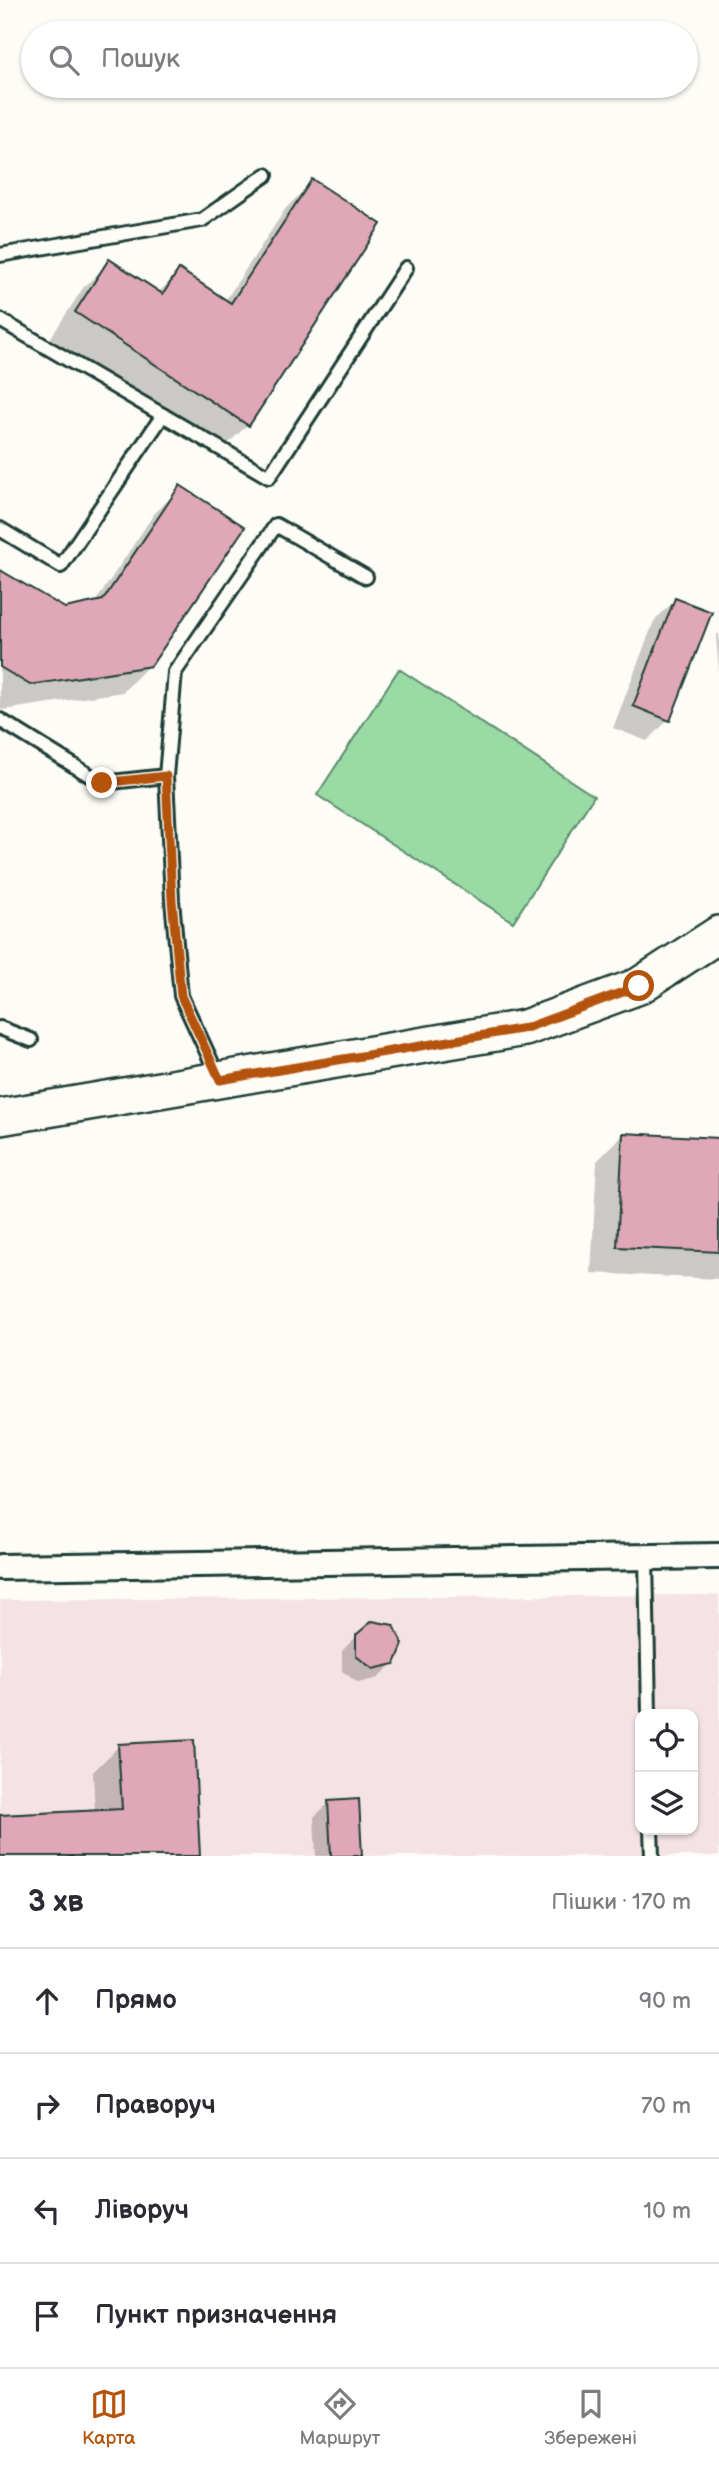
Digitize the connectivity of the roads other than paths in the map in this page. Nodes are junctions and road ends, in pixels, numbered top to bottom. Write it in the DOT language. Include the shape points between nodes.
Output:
graph roads {
  1 [pos="266,175"];
  2 [pos="0,255"];
  3 [pos="406,268"];
  4 [pos="0,320"];
  5 [pos="163,415"];
  6 [pos="0,530"];
  7 [pos="366,577"];
  8 [pos="0,720"];
  9 [pos="166,776"];
  10 [pos="719,934"];
  11 [pos="0,1028"];
  12 [pos="31,1041"];
  13 [pos="220,1080"];
  14 [pos="0,1117"];
  15 [pos="719,1556"];
  16 [pos="646,1557"];
  17 [pos="0,1567"];
  18 [pos="649,1709"];
  19 [pos="651,1835"];
  20 [pos="652,1856"];
  1 -- 2 [label="lane" via="202,220"];
  3 -- 5 [label="lane" via="269,477"];
  4 -- 5 [label="lane"];
  5 -- 6 [label="lane" via="61,566"];
  7 -- 9 [label="lane" via="276,525 176,672"];
  8 -- 9 [label="lane" via="102,783"];
  9 -- 13 [label="lane" via="181,996"];
  10 -- 13 [label="main road" via="639,986 526,1028"];
  11 -- 12 [label="lane"];
  13 -- 14 [label="main road"];
  15 -- 16 [label="street"];
  16 -- 17 [label="street"];
  16 -- 18 [label="lane"];
  19 -- 20 [label="lane"];
}
